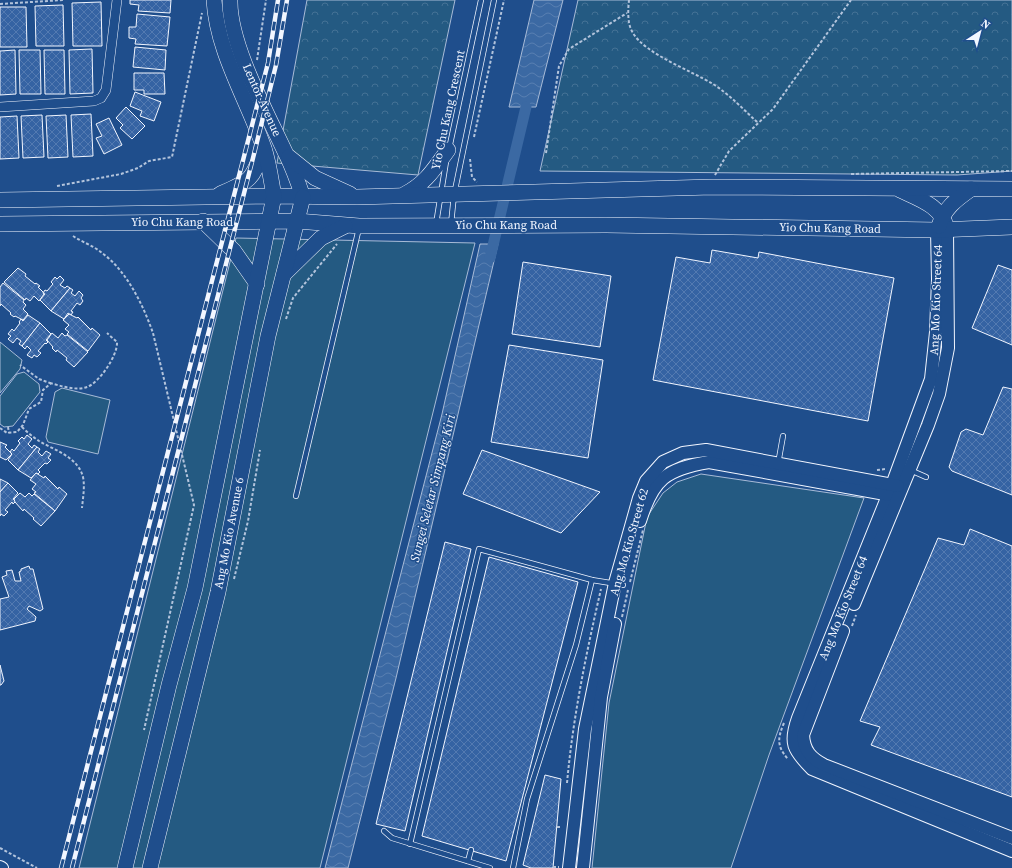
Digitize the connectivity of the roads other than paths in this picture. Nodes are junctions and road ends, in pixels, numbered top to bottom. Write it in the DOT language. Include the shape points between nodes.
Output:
graph roads {
  1 [pos="117,0"];
  2 [pos="230,0"];
  3 [pos="481,0"];
  4 [pos="494,0"];
  5 [pos="209,4"];
  6 [pos="0,107"];
  7 [pos="264,149"];
  8 [pos="448,150"];
  9 [pos="287,155"];
  10 [pos="894,187"];
  11 [pos="971,189"];
  12 [pos="1012,189"];
  13 [pos="404,195"];
  14 [pos="447,195"];
  15 [pos="274,196"];
  16 [pos="303,196"];
  17 [pos="357,196"];
  18 [pos="214,197"];
  19 [pos="0,200"];
  20 [pos="203,221"];
  21 [pos="297,221"];
  22 [pos="270,222"];
  23 [pos="0,224"];
  24 [pos="444,225"];
  25 [pos="942,225"];
  26 [pos="1012,227"];
  27 [pos="354,229"];
  28 [pos="283,275"];
  29 [pos="257,284"];
  30 [pos="936,381"];
  31 [pos="782,436"];
  32 [pos="777,468"];
  33 [pos="909,470"];
  34 [pos="926,477"];
  35 [pos="892,488"];
  36 [pos="296,496"];
  37 [pos="550,568"];
  38 [pos="548,574"];
  39 [pos="592,580"];
  40 [pos="619,584"];
  41 [pos="384,831"];
  42 [pos="1012,838"];
  43 [pos="410,844"];
  44 [pos="471,850"];
  45 [pos="1012,850"];
  46 [pos="468,861"];
  47 [pos="561,866"];
  48 [pos="125,868"];
  49 [pos="150,868"];
  50 [pos="488,868"];
  51 [pos="513,868"];
  52 [pos="583,868"];
  1 -- 6 [label="street" via="106,90 101,98 94,101"];
  2 -- 9 [label="main road, Lentor Avenue" via="233,30"];
  3 -- 8 [label="lane, Yio Chu Kang Crescent"];
  4 -- 14 [label="lane, Yio Chu Kang Crescent"];
  5 -- 7 [label="main road, Lentor Avenue"];
  7 -- 15 [label="main road, Lentor Avenue"];
  7 -- 18 [label="main road" via="252,177"];
  8 -- 13 [label="main road" via="427,179"];
  8 -- 14 [label="lane, Yio Chu Kang Crescent"];
  9 -- 16 [label="main road, Lentor Avenue"];
  9 -- 17 [label="main road" via="315,178"];
  10 -- 11 [label="main road, Yio Chu Kang Road"];
  10 -- 14 [label="main road, Yio Chu Kang Road" via="712,188"];
  10 -- 25 [label="main road" via="935,208"];
  11 -- 12 [label="main road, Yio Chu Kang Road"];
  11 -- 25 [label="main road" via="952,204"];
  13 -- 14 [label="main road, Yio Chu Kang Road"];
  13 -- 17 [label="main road, Yio Chu Kang Road"];
  14 -- 24 [label="lane, Yio Chu Kang Crescent"];
  14 -- 24 [label="lane, Yio Chu Kang Crescent"];
  15 -- 16 [label="main road, Yio Chu Kang Road"];
  15 -- 18 [label="main road, Yio Chu Kang Road"];
  15 -- 22 [label="main road, Ang Mo Kio Avenue 6"];
  16 -- 17 [label="main road, Yio Chu Kang Road"];
  16 -- 21 [label="main road, Ang Mo Kio Avenue 6"];
  18 -- 19 [label="main road, Yio Chu Kang Road"];
  20 -- 22 [label="main road, Yio Chu Kang Road"];
  20 -- 23 [label="main road, Yio Chu Kang Road"];
  20 -- 29 [label="main road" via="234,251"];
  21 -- 22 [label="main road, Yio Chu Kang Road"];
  21 -- 27 [label="main road, Yio Chu Kang Road"];
  21 -- 28 [label="main road, Ang Mo Kio Avenue 6"];
  22 -- 29 [label="main road, Ang Mo Kio Avenue 6"];
  24 -- 25 [label="main road, Yio Chu Kang Road"];
  24 -- 27 [label="main road, Yio Chu Kang Road"];
  25 -- 26 [label="main road, Yio Chu Kang Road"];
  25 -- 30 [label="street, Ang Mo Kio Street 64" via="938,279 942,332"];
  27 -- 28 [label="main road" via="321,238"];
  27 -- 36 [label="lane"];
  28 -- 49 [label="main road, Ang Mo Kio Avenue 6" via="268,336 218,592"];
  29 -- 48 [label="main road, Ang Mo Kio Avenue 6" via="195,588"];
  30 -- 33 [label="street, Ang Mo Kio Street 64" via="928,425"];
  30 -- 35 [label="street, Ang Mo Kio Street 64"];
  31 -- 32 [label="lane"];
  32 -- 35 [label="street, Ang Mo Kio Street 62"];
  32 -- 40 [label="street, Ang Mo Kio Street 62" via="706,450 683,453 663,462 652,473"];
  33 -- 34 [label="lane"];
  33 -- 35 [label="street, Ang Mo Kio Street 64"];
  35 -- 42 [label="street, Ang Mo Kio Street 64" via="803,735 807,753 824,765"];
  35 -- 45 [label="street, Ang Mo Kio Street 64" via="798,718 793,731 793,742 799,756 812,769"];
  37 -- 38 [label="lane"];
  37 -- 39 [label="lane"];
  37 -- 43 [label="lane" via="479,549"];
  39 -- 40 [label="lane"];
  39 -- 51 [label="lane" via="576,645 527,799"];
  40 -- 47 [label="street, Ang Mo Kio Street 62" via="585,729"];
  40 -- 52 [label="street, Ang Mo Kio Street 62" via="601,697"];
  41 -- 43 [label="lane" via="392,838"];
  43 -- 46 [label="lane"];
  44 -- 46 [label="lane"];
  46 -- 50 [label="lane"];
}
